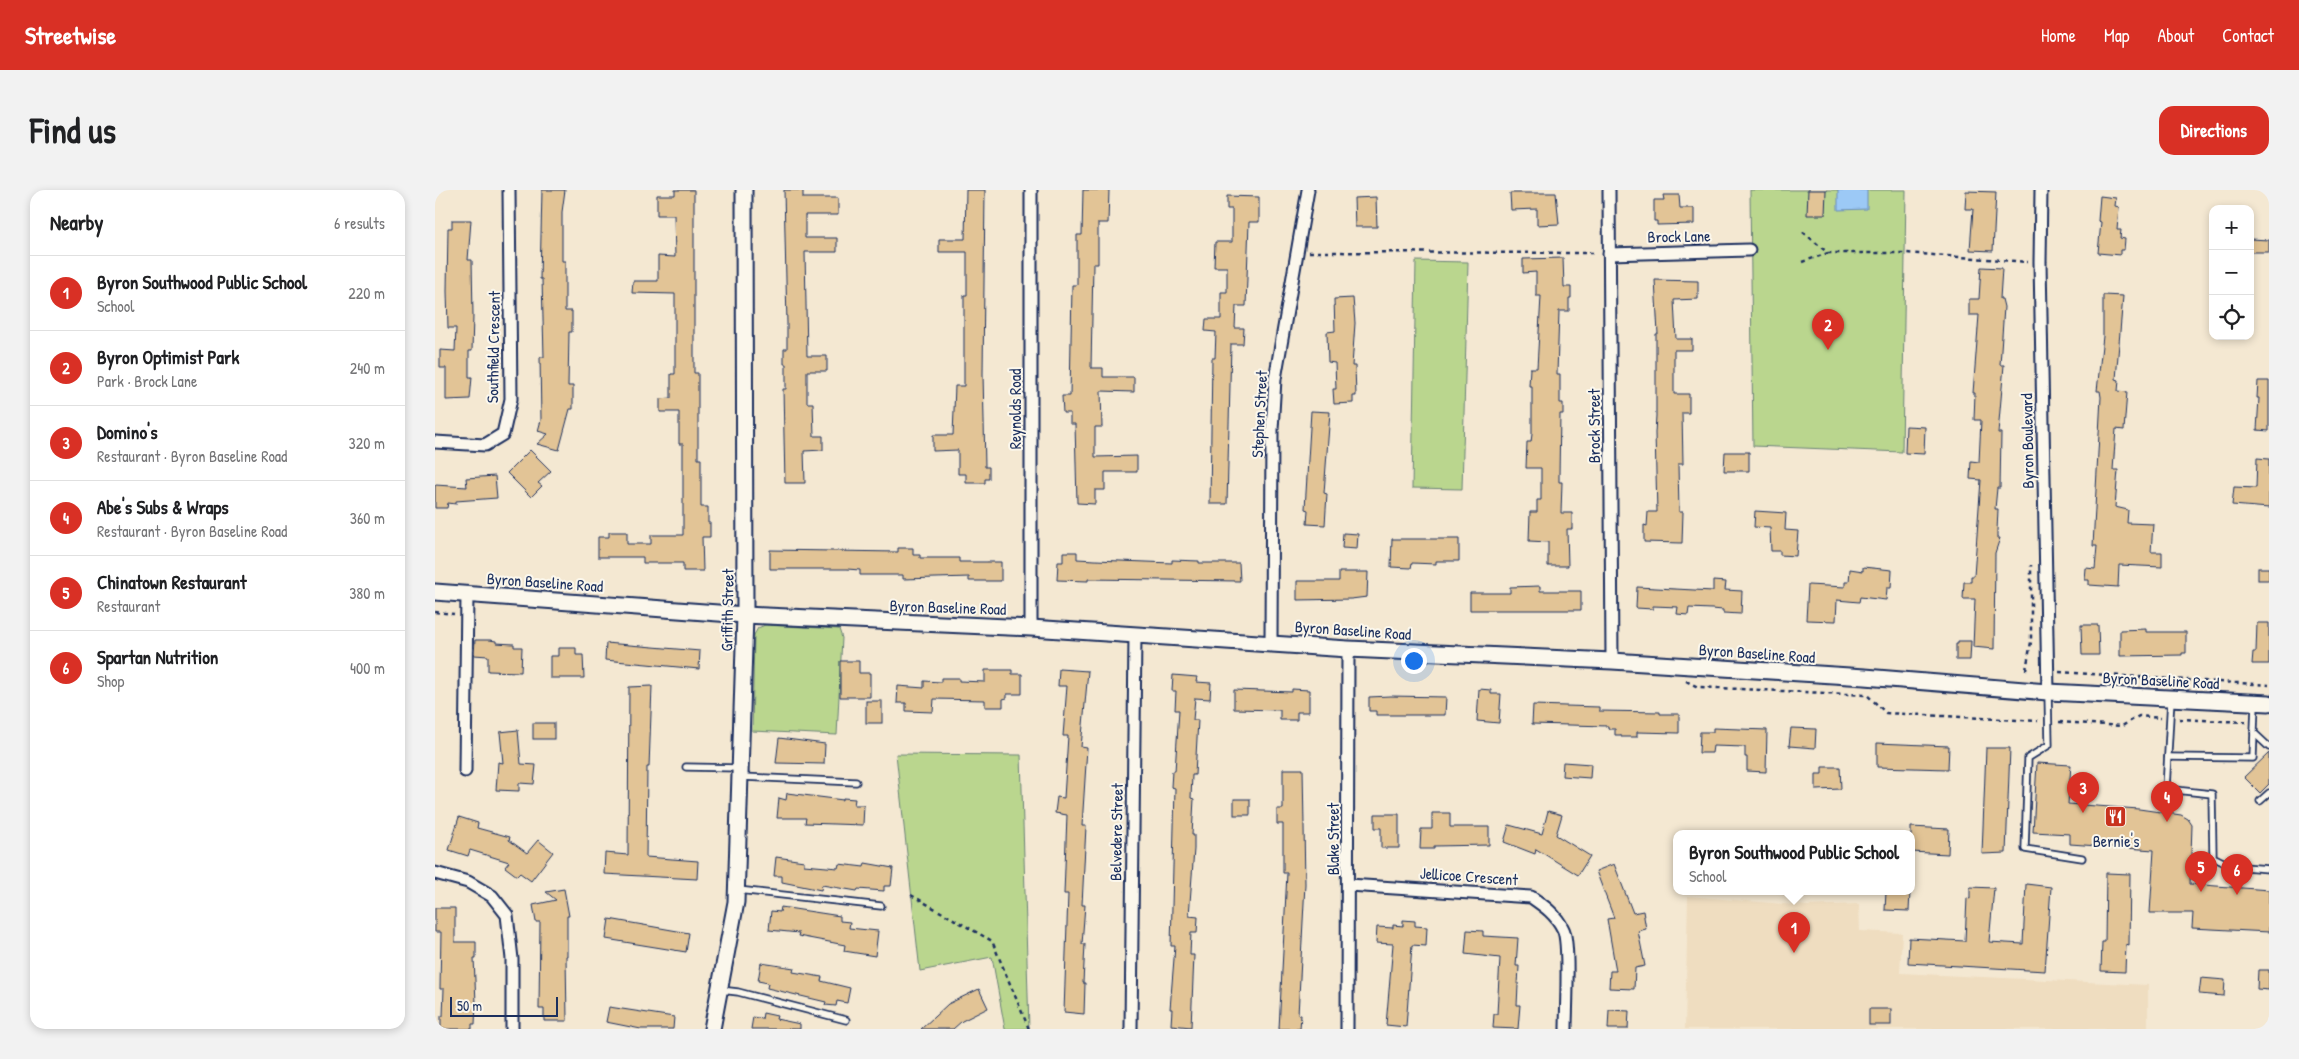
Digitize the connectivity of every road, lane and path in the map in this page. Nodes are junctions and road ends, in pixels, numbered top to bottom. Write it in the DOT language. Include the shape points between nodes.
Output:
graph roads {
  1 [pos="509,190"];
  2 [pos="744,190"];
  3 [pos="1031,190"];
  4 [pos="1308,190"];
  5 [pos="1609,190"];
  6 [pos="2041,190"];
  7 [pos="1803,232"];
  8 [pos="1749,250"];
  9 [pos="1309,252"];
  10 [pos="1593,253"];
  11 [pos="1828,253"];
  12 [pos="1609,254"];
  13 [pos="1802,262"];
  14 [pos="2040,262"];
  15 [pos="435,442"];
  16 [pos="435,592"];
  17 [pos="467,594"];
  18 [pos="435,612"];
  19 [pos="458,614"];
  20 [pos="745,615"];
  21 [pos="1031,628"];
  22 [pos="1135,636"];
  23 [pos="1271,642"];
  24 [pos="1348,649"];
  25 [pos="1613,662"];
  26 [pos="2048,671"];
  27 [pos="1682,680"];
  28 [pos="2269,685"];
  29 [pos="2049,692"];
  30 [pos="2171,698"];
  31 [pos="2262,703"];
  32 [pos="2170,718"];
  33 [pos="2049,722"];
  34 [pos="2255,722"];
  35 [pos="2255,733"];
  36 [pos="2269,747"];
  37 [pos="2168,757"];
  38 [pos="687,768"];
  39 [pos="465,771"];
  40 [pos="740,772"];
  41 [pos="856,782"];
  42 [pos="2269,793"];
  43 [pos="2259,801"];
  44 [pos="2082,858"];
  45 [pos="2269,869"];
  46 [pos="435,873"];
  47 [pos="1349,885"];
  48 [pos="736,889"];
  49 [pos="911,895"];
  50 [pos="881,906"];
  51 [pos="719,990"];
  52 [pos="846,1020"];
  53 [pos="512,1029"];
  54 [pos="712,1029"];
  55 [pos="1029,1029"];
  56 [pos="1131,1029"];
  57 [pos="1347,1029"];
  58 [pos="1566,1029"];
  1 -- 15 [label="street, Southfield Crescent" via="511,399 503,434 485,444"];
  2 -- 20 [label="main road, Griffith Street"];
  3 -- 21 [label="street, Reynolds Road"];
  4 -- 23 [label="street, Stephen Street" via="1275,379"];
  5 -- 12 [label="street, Brock Street"];
  6 -- 14 [label="street, Byron Boulevard"];
  7 -- 11 [label="path"];
  8 -- 12 [label="street, Brock Lane"];
  9 -- 10 [label="path"];
  11 -- 13 [label="path"];
  11 -- 14 [label="path" via="1906,253"];
  12 -- 25 [label="street, Brock Street"];
  14 -- 26 [label="street, Byron Boulevard"];
  16 -- 17 [label="main road, Byron Baseline Road"];
  17 -- 20 [label="main road, Byron Baseline Road"];
  17 -- 39 [label="street"];
  18 -- 19 [label="path"];
  20 -- 21 [label="main road, Byron Baseline Road"];
  20 -- 40 [label="main road, Griffith Street"];
  21 -- 22 [label="main road, Byron Baseline Road"];
  22 -- 23 [label="main road, Byron Baseline Road"];
  22 -- 56 [label="street, Belvedere Street"];
  23 -- 24 [label="main road, Byron Baseline Road"];
  24 -- 25 [label="main road, Byron Baseline Road"];
  24 -- 47 [label="street, Blake Street"];
  25 -- 29 [label="main road, Byron Baseline Road"];
  26 -- 28 [label="path"];
  26 -- 29 [label="street, Byron Boulevard"];
  27 -- 33 [label="path" via="1698,687 1867,695 1886,713"];
  29 -- 30 [label="main road, Byron Baseline Road"];
  29 -- 33 [label="lane"];
  30 -- 31 [label="main road, Byron Baseline Road"];
  30 -- 32 [label="lane"];
  31 -- 34 [label="lane"];
  32 -- 33 [label="path" via="2139,716 2122,726"];
  32 -- 34 [label="path"];
  32 -- 37 [label="lane"];
  33 -- 44 [label="lane" via="2049,745 2028,758 2025,850"];
  34 -- 35 [label="lane"];
  35 -- 36 [label="lane"];
  35 -- 37 [label="lane" via="2253,758"];
  37 -- 45 [label="lane" via="2166,789 2212,794 2213,857 2231,866"];
  38 -- 40 [label="lane"];
  40 -- 41 [label="lane"];
  40 -- 48 [label="main road, Griffith Street"];
  42 -- 43 [label="lane"];
  46 -- 53 [label="street" via="468,882 492,896 507,915 512,959"];
  47 -- 57 [label="street, Blake Street"];
  47 -- 58 [label="street, Jellicoe Crescent" via="1531,897 1550,910 1564,930"];
  48 -- 50 [label="lane"];
  48 -- 51 [label="main road, Griffith Street"];
  49 -- 55 [label="path" via="992,941"];
  51 -- 52 [label="lane"];
  51 -- 54 [label="main road, Griffith Street"];
}
